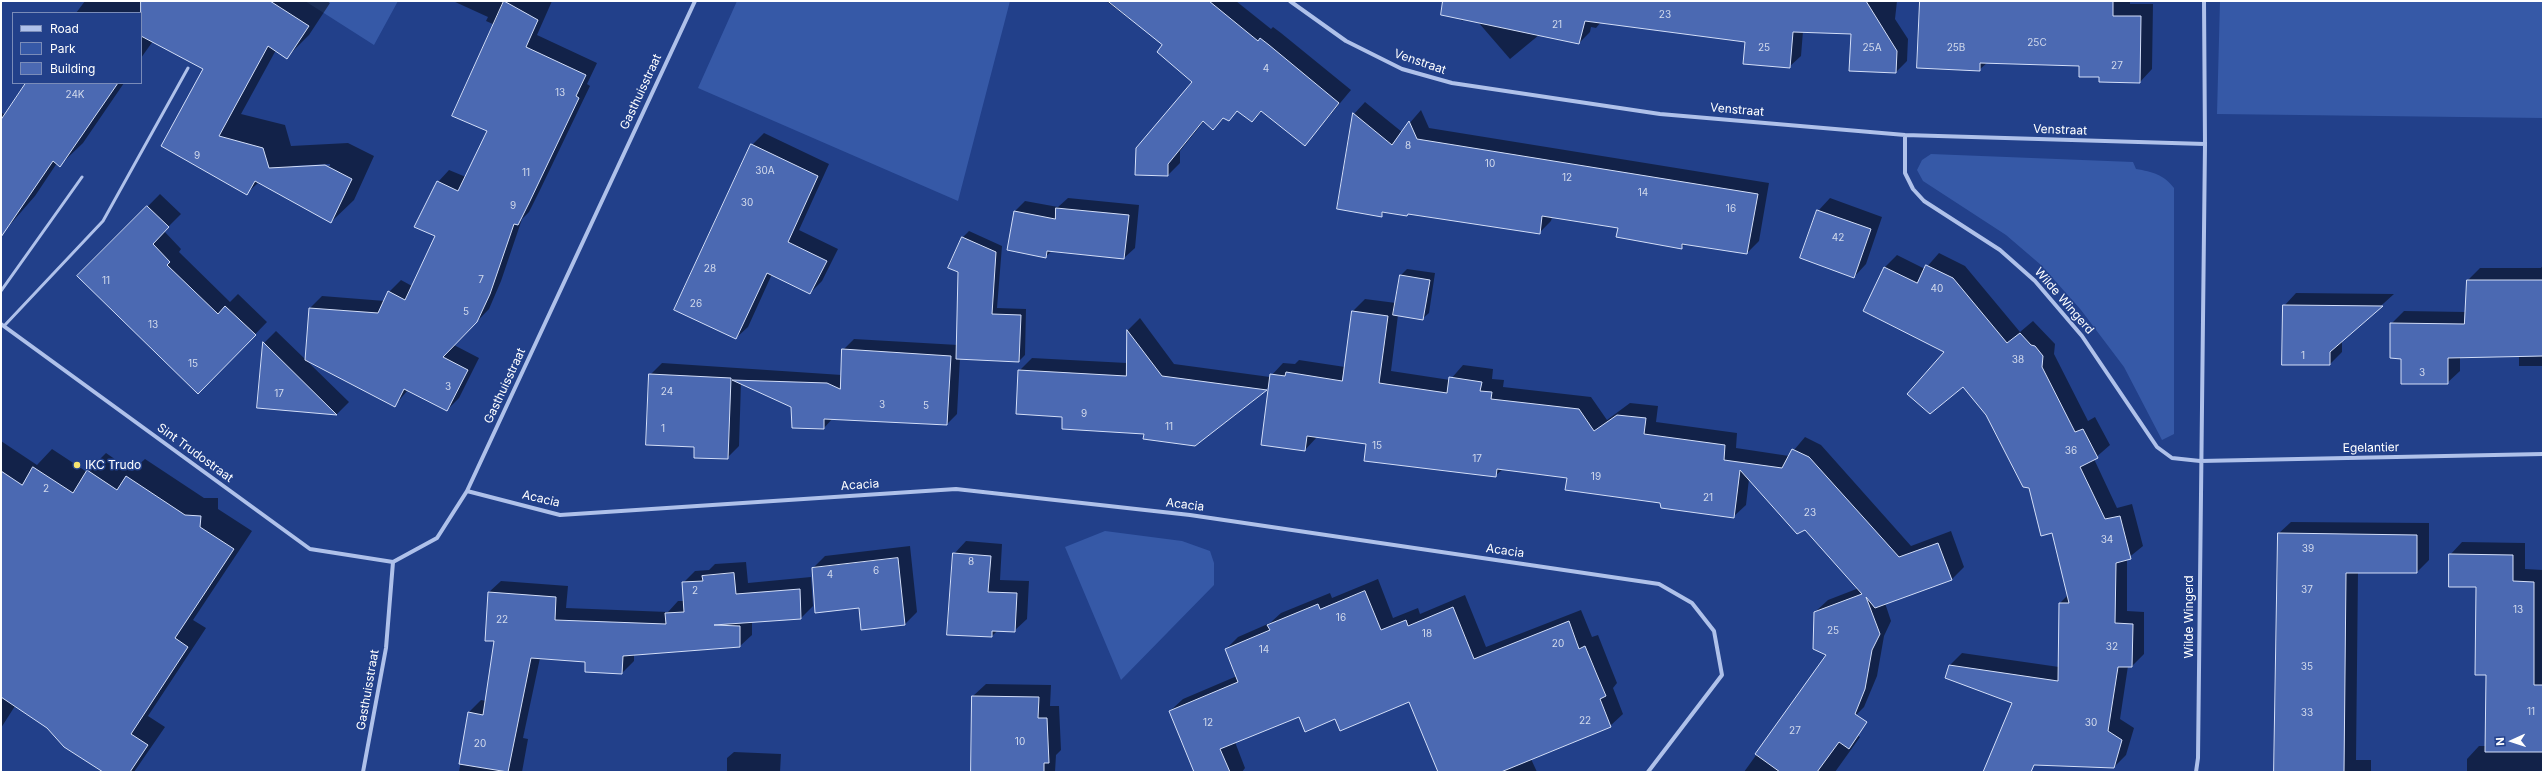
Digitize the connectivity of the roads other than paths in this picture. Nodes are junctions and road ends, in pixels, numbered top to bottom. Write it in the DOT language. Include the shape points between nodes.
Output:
graph roads {
  1 [pos="695,1"];
  2 [pos="1290,1"];
  3 [pos="2204,1"];
  4 [pos="188,68"];
  5 [pos="1905,135"];
  6 [pos="2205,144"];
  7 [pos="82,177"];
  8 [pos="1,291"];
  9 [pos="3,325"];
  10 [pos="2543,454"];
  11 [pos="2200,461"];
  12 [pos="467,491"];
  13 [pos="393,562"];
  14 [pos="363,772"];
  15 [pos="1648,772"];
  16 [pos="2196,772"];
  1 -- 12 [label="street, Gasthuisstraat"];
  2 -- 5 [label="street, Venstraat" via="1346,41 1402,69 1452,83 1660,114"];
  3 -- 6 [label="street, Wilde Wingerd"];
  4 -- 9 [label="lane" via="102,221"];
  5 -- 6 [label="street, Venstraat"];
  5 -- 11 [label="street, Wilde Wingerd" via="1905,173 1916,193 1924,201 2000,250 2035,281 2082,336 2158,447 2172,458"];
  6 -- 11 [label="street, Wilde Wingerd"];
  7 -- 8 [label="lane"];
  9 -- 13 [label="street, Sint Trudostraat" via="310,549"];
  10 -- 11 [label="street, Egelantier"];
  11 -- 16 [label="street, Wilde Wingerd"];
  12 -- 13 [label="street, Gasthuisstraat" via="437,538"];
  12 -- 15 [label="street, Acacia" via="560,515 956,489 1190,515 1659,584 1692,603 1714,630 1722,675"];
  13 -- 14 [label="street, Gasthuisstraat" via="386,648"];
}
